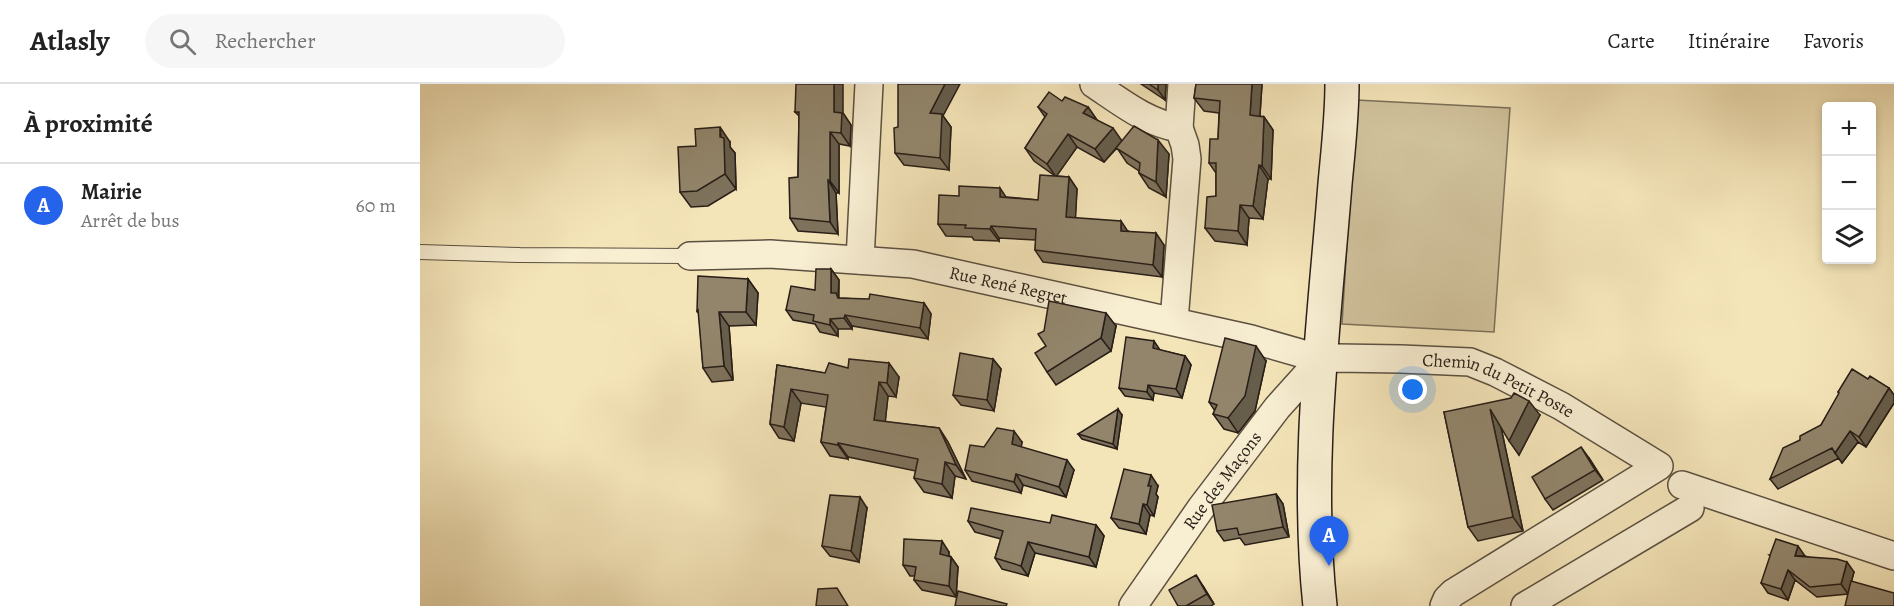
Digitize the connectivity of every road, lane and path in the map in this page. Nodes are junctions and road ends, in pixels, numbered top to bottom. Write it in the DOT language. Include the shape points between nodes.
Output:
graph roads {
  1 [pos="868,84"];
  2 [pos="1094,84"];
  3 [pos="1182,84"];
  4 [pos="1342,84"];
  5 [pos="1179,128"];
  6 [pos="420,252"];
  7 [pos="690,256"];
  8 [pos="860,260"];
  9 [pos="1174,321"];
  10 [pos="1321,359"];
  11 [pos="1894,556"];
  12 [pos="1132,606"];
  13 [pos="1320,606"];
  14 [pos="1444,606"];
  15 [pos="1525,606"];
  1 -- 8 [label="street"];
  2 -- 5 [label="street" via="1149,120"];
  3 -- 5 [label="street"];
  4 -- 10 [label="street"];
  5 -- 9 [label="street" via="1187,159"];
  6 -- 7 [label="lane"];
  7 -- 8 [label="street, Rue René Regret" via="770,254"];
  8 -- 9 [label="street, Rue René Regret" via="913,264"];
  9 -- 10 [label="street, Rue René Regret"];
  10 -- 12 [label="street, Rue des Maçons" via="1277,408"];
  10 -- 13 [label="street" via="1313,499"];
  10 -- 14 [label="street, Chemin du Petit Poste" via="1470,362 1561,406 1659,466 1453,593"];
  11 -- 15 [label="street" via="1686,496"];
}
